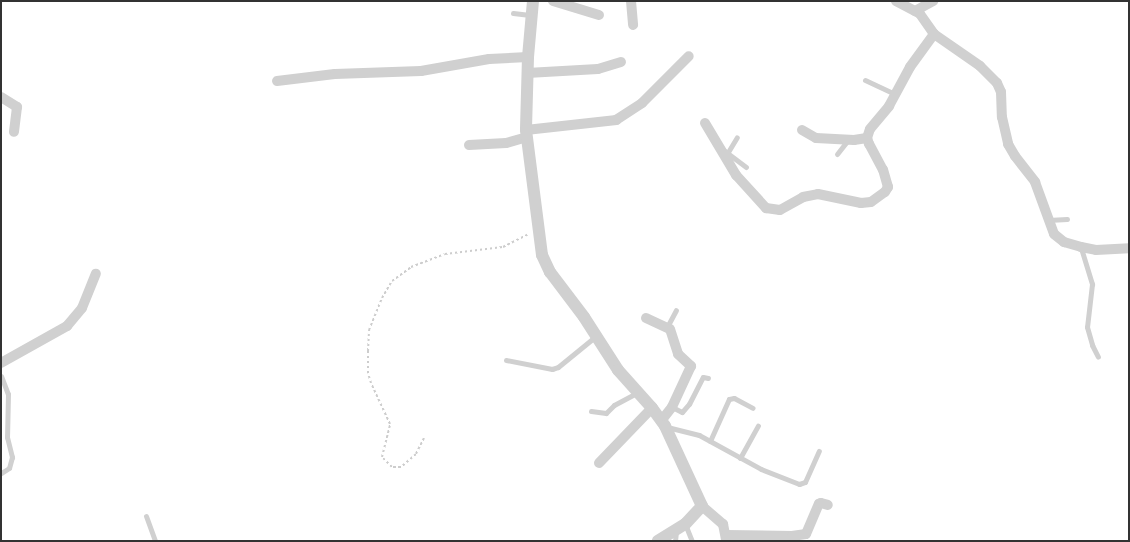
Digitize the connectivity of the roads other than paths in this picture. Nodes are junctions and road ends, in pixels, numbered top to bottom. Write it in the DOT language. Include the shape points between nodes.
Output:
graph roads {
  1 [pos="533,1"];
  2 [pos="553,1"];
  3 [pos="631,1"];
  4 [pos="933,1"];
  5 [pos="897,2"];
  6 [pos="915,11"];
  7 [pos="513,13"];
  8 [pos="599,15"];
  9 [pos="532,16"];
  10 [pos="633,25"];
  11 [pos="934,34"];
  12 [pos="689,56"];
  13 [pos="528,57"];
  14 [pos="621,62"];
  15 [pos="527,73"];
  16 [pos="865,80"];
  17 [pos="276,81"];
  18 [pos="895,94"];
  19 [pos="1,97"];
  20 [pos="705,123"];
  21 [pos="802,130"];
  22 [pos="14,132"];
  23 [pos="527,134"];
  24 [pos="737,137"];
  25 [pos="867,138"];
  26 [pos="848,140"];
  27 [pos="469,144"];
  28 [pos="724,150"];
  29 [pos="837,154"];
  30 [pos="746,167"];
  31 [pos="1067,219"];
  32 [pos="1048,220"];
  33 [pos="1081,248"];
  34 [pos="1129,248"];
  35 [pos="96,274"];
  36 [pos="676,310"];
  37 [pos="646,318"];
  38 [pos="667,327"];
  39 [pos="596,336"];
  40 [pos="1098,357"];
  41 [pos="506,360"];
  42 [pos="1,363"];
  43 [pos="1,376"];
  44 [pos="708,378"];
  45 [pos="638,393"];
  46 [pos="672,407"];
  47 [pos="652,408"];
  48 [pos="753,408"];
  49 [pos="591,411"];
  50 [pos="663,424"];
  51 [pos="758,426"];
  52 [pos="710,441"];
  53 [pos="818,451"];
  54 [pos="740,458"];
  55 [pos="598,463"];
  56 [pos="1,473"];
  57 [pos="828,505"];
  58 [pos="702,506"];
  59 [pos="146,516"];
  60 [pos="679,532"];
  61 [pos="726,538"];
  62 [pos="155,541"];
  63 [pos="658,541"];
  64 [pos="692,541"];
  1 -- 9 [label="street"];
  2 -- 8 [label="street"];
  3 -- 10 [label="street"];
  4 -- 6 [label="street"];
  5 -- 6 [label="street"];
  6 -- 11 [label="street"];
  7 -- 9 [label="lane"];
  9 -- 13 [label="street"];
  11 -- 18 [label="street"];
  11 -- 32 [label="street" via="980,66 997,83 1008,144 1035,182"];
  12 -- 23 [label="street" via="642,103 616,120"];
  13 -- 15 [label="street"];
  13 -- 17 [label="street" via="489,59 421,71 352,73"];
  14 -- 15 [label="street" via="598,69"];
  15 -- 23 [label="street"];
  16 -- 18 [label="lane"];
  18 -- 25 [label="street"];
  19 -- 22 [label="street" via="17,108"];
  20 -- 28 [label="street"];
  21 -- 26 [label="street" via="816,138"];
  23 -- 27 [label="street" via="500,144"];
  23 -- 39 [label="street" via="539,244 544,262"];
  24 -- 28 [label="lane"];
  25 -- 26 [label="street"];
  25 -- 28 [label="street" via="887,180 886,192 878,199 861,203 818,194 780,210 766,208 760,203 736,175"];
  26 -- 29 [label="lane"];
  28 -- 30 [label="lane"];
  31 -- 32 [label="lane"];
  32 -- 33 [label="street" via="1058,238"];
  33 -- 34 [label="street"];
  33 -- 40 [label="lane" via="1092,284 1086,327"];
  35 -- 42 [label="street" via="82,308 67,326"];
  36 -- 38 [label="lane"];
  37 -- 38 [label="street"];
  38 -- 46 [label="street" via="671,330 678,354 691,366"];
  39 -- 41 [label="lane" via="558,367"];
  39 -- 45 [label="street"];
  43 -- 56 [label="lane" via="8,394 8,437 12,457 9,468"];
  44 -- 46 [label="lane" via="703,378 682,412"];
  45 -- 47 [label="street"];
  45 -- 49 [label="lane" via="614,405 606,413"];
  46 -- 50 [label="street"];
  47 -- 50 [label="street"];
  47 -- 55 [label="street"];
  48 -- 52 [label="lane" via="730,399"];
  50 -- 52 [label="lane"];
  50 -- 58 [label="street"];
  51 -- 54 [label="lane"];
  52 -- 54 [label="lane"];
  53 -- 54 [label="lane" via="805,482 799,484"];
  57 -- 61 [label="street" via="821,502 809,531 800,536"];
  58 -- 60 [label="street"];
  58 -- 61 [label="street" via="723,524"];
  59 -- 62 [label="lane"];
  60 -- 63 [label="street"];
  60 -- 64 [label="lane"];
}
